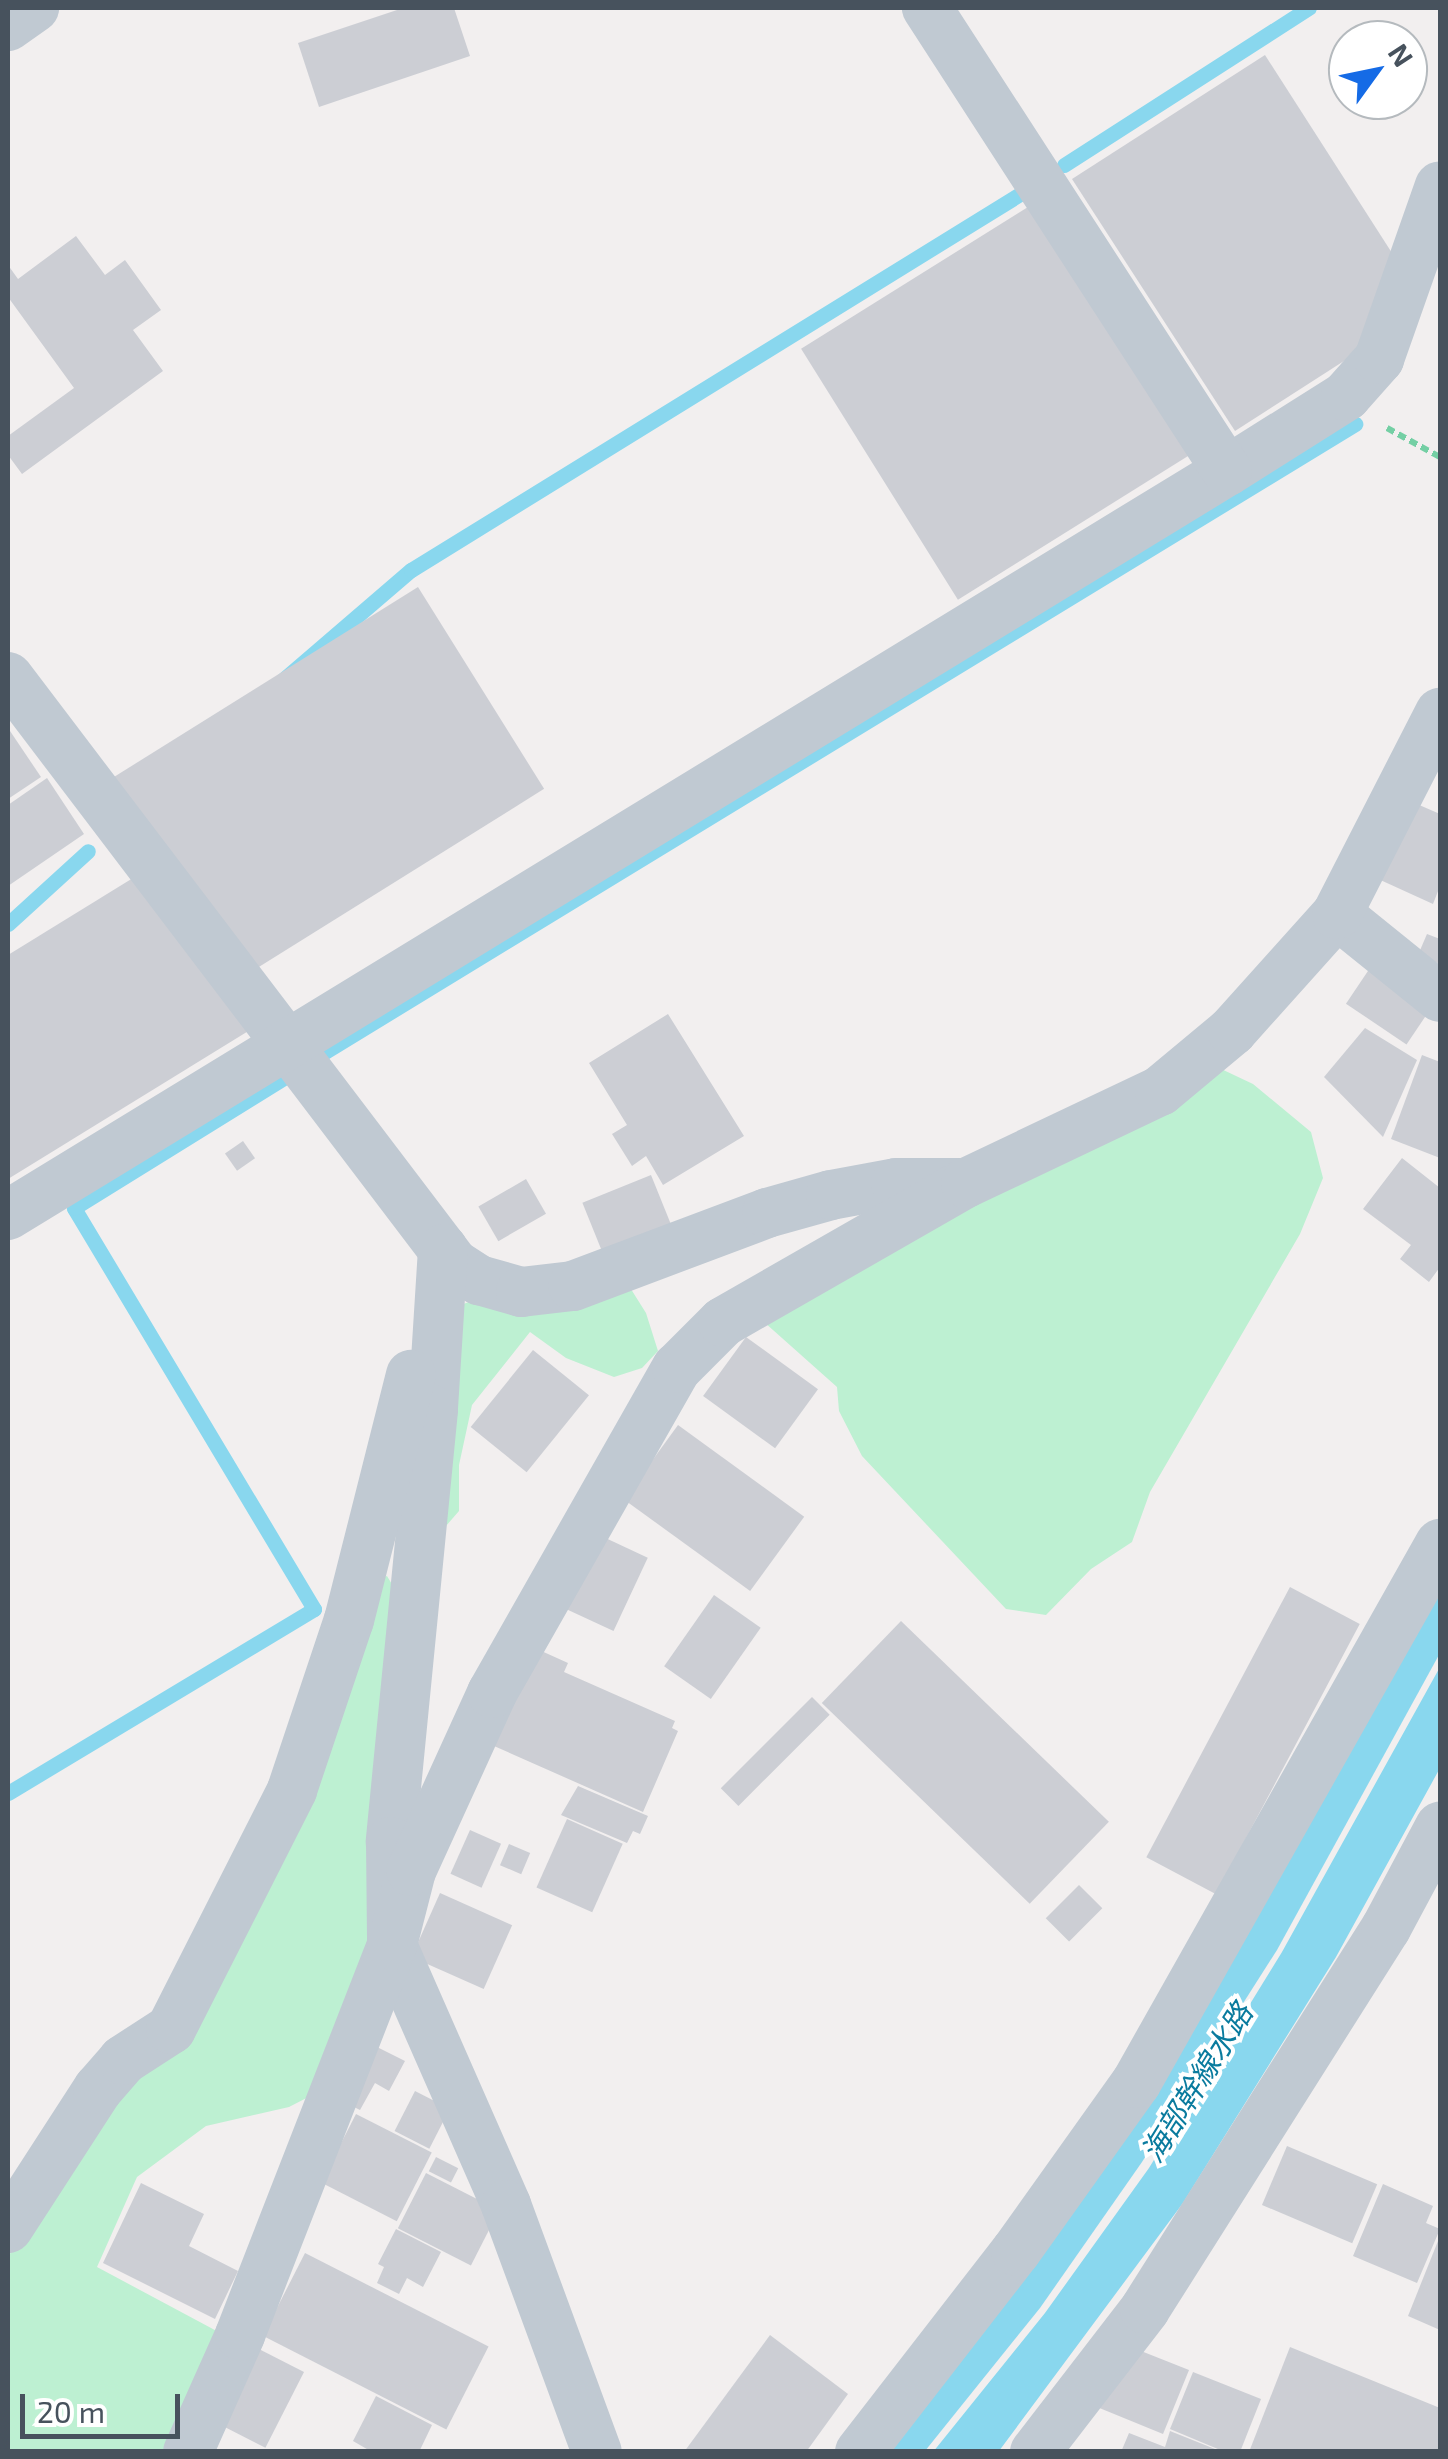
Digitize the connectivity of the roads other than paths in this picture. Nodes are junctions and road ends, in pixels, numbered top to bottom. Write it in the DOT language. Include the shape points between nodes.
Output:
graph roads {
  1 [pos="34,8"];
  2 [pos="927,8"];
  3 [pos="8,26"];
  4 [pos="1440,186"];
  5 [pos="1228,471"];
  6 [pos="8,676"];
  7 [pos="1440,713"];
  8 [pos="1337,914"];
  9 [pos="1440,997"];
  10 [pos="289,1043"];
  11 [pos="966,1183"];
  12 [pos="8,1215"];
  13 [pos="443,1249"];
  14 [pos="1440,1544"];
  15 [pos="1440,1827"];
  16 [pos="392,1945"];
  17 [pos="8,2228"];
  18 [pos="188,2452"];
  19 [pos="597,2452"];
  20 [pos="860,2452"];
  21 [pos="1035,2452"];
  1 -- 3 [label="street"];
  2 -- 5 [label="street"];
  4 -- 5 [label="street" via="1378,359 1346,396"];
  5 -- 10 [label="street"];
  6 -- 10 [label="street"];
  7 -- 8 [label="street"];
  8 -- 9 [label="street"];
  8 -- 11 [label="street" via="1232,1031 1160,1091"];
  10 -- 12 [label="street"];
  10 -- 13 [label="street"];
  11 -- 13 [label="street" via="896,1183 831,1195 574,1286 521,1292 479,1280"];
  11 -- 16 [label="street" via="723,1322 677,1368 492,1693 411,1871"];
  13 -- 16 [label="street" via="391,1842"];
  13 -- 17 [label="street" via="350,1620 292,1790 172,2029 124,2060 98,2089"];
  14 -- 20 [label="street" via="1136,2083"];
  15 -- 21 [label="street" via="1386,1928 1145,2308"];
  16 -- 18 [label="street"];
  16 -- 19 [label="street" via="506,2205"];
}
